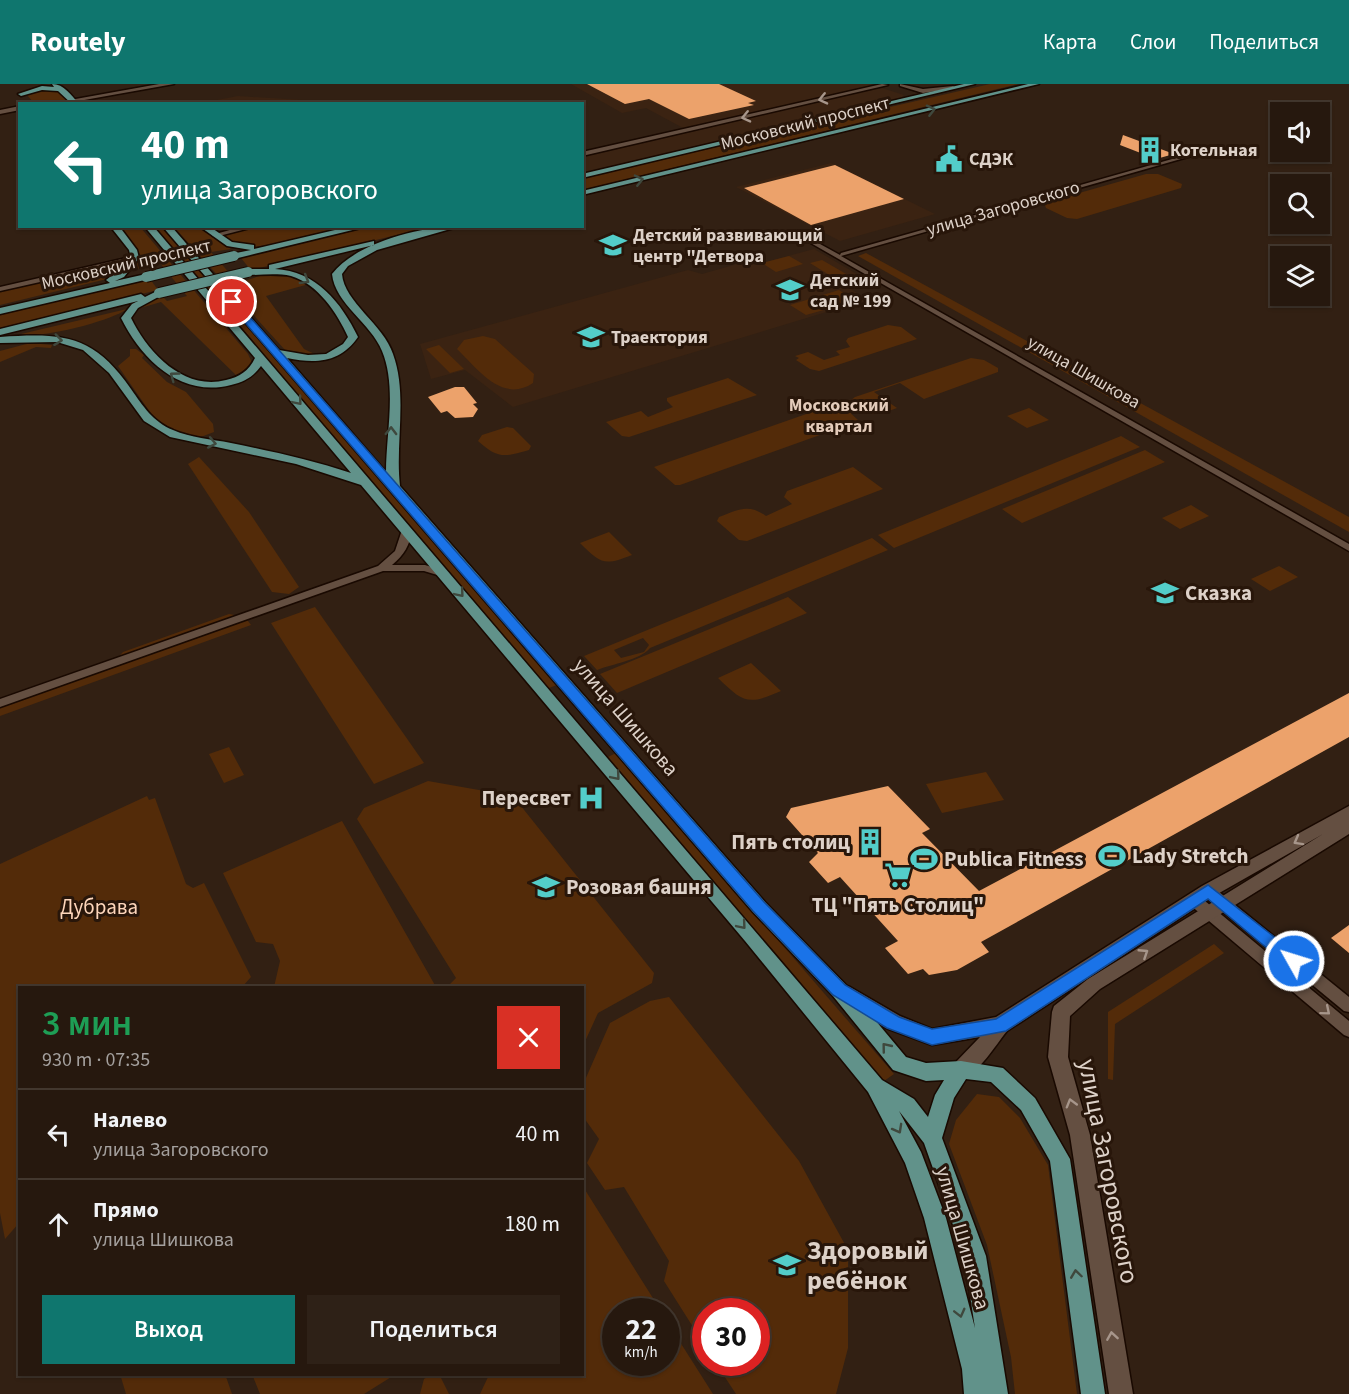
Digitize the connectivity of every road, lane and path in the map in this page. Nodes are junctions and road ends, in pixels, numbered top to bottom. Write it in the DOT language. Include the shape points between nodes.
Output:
graph roads {
  1 [pos="18,84"];
  2 [pos="171,84"];
  3 [pos="972,84"];
  4 [pos="1036,84"];
  5 [pos="884,85"];
  6 [pos="899,85"];
  7 [pos="58,86"];
  8 [pos="953,88"];
  9 [pos="21,94"];
  10 [pos="897,101"];
  11 [pos="25,102"];
  12 [pos="75,102"];
  13 [pos="18,110"];
  14 [pos="0,114"];
  15 [pos="1220,147"];
  16 [pos="584,154"];
  17 [pos="584,176"];
  18 [pos="584,194"];
  19 [pos="116,228"];
  20 [pos="150,228"];
  21 [pos="168,228"];
  22 [pos="206,228"];
  23 [pos="246,228"];
  24 [pos="357,228"];
  25 [pos="434,228"];
  26 [pos="451,228"];
  27 [pos="215,235"];
  28 [pos="307,240"];
  29 [pos="843,254"];
  30 [pos="135,258"];
  31 [pos="248,272"];
  32 [pos="0,289"];
  33 [pos="159,293"];
  34 [pos="61,296"];
  35 [pos="0,311"];
  36 [pos="0,332"];
  37 [pos="0,340"];
  38 [pos="276,352"];
  39 [pos="260,357"];
  40 [pos="368,484"];
  41 [pos="394,489"];
  42 [pos="407,530"];
  43 [pos="1349,539"];
  44 [pos="1349,548"];
  45 [pos="382,568"];
  46 [pos="444,574"];
  47 [pos="567,687"];
  48 [pos="547,695"];
  49 [pos="0,703"];
  50 [pos="618,745"];
  51 [pos="597,754"];
  52 [pos="1349,812"];
  53 [pos="1349,826"];
  54 [pos="1208,902"];
  55 [pos="839,990"];
  56 [pos="1349,1006"];
  57 [pos="1000,1025"];
  58 [pos="1349,1030"];
  59 [pos="961,1070"];
  60 [pos="875,1086"];
  61 [pos="932,1138"];
  62 [pos="976,1394"];
  63 [pos="996,1394"];
  64 [pos="1093,1394"];
  65 [pos="1121,1394"];
  1 -- 9 [label="main road"];
  2 -- 12 [label="street"];
  3 -- 8 [label="main road, Московский проспект"];
  18 -- 4 [label="main road, Московский проспект, one-way"];
  5 -- 10 [label="street" via="905,94"];
  5 -- 16 [label="street, one-way"];
  6 -- 8 [label="street" via="923,91"];
  7 -- 9 [label="main road"];
  7 -- 12 [label="main road"];
  8 -- 10 [label="main road, Московский проспект"];
  9 -- 11 [label="main road"];
  10 -- 17 [label="main road, Московский проспект"];
  13 -- 14 [label="street"];
  15 -- 29 [label="street, улица Загоровского"];
  19 -- 30 [label="main road"];
  20 -- 39 [label="main road, улица Шишкова"];
  21 -- 38 [label="main road, улица Шишкова"];
  22 -- 27 [label="main road"];
  23 -- 27 [label="street"];
  24 -- 28 [label="main road, Московский проспект"];
  25 -- 31 [label="main road, Московский проспект"];
  41 -- 26 [label="main road, one-way" via="390,469 393,376 389,357 382,342 338,286 337,274 345,264 375,249"];
  27 -- 28 [label="main road" via="243,248"];
  28 -- 34 [label="main road, Московский проспект, bridge"];
  29 -- 43 [label="street, улица Шишкова"];
  29 -- 44 [label="street, улица Шишкова" via="801,233"];
  30 -- 32 [label="street"];
  30 -- 34 [label="main road" via="121,275"];
  31 -- 33 [label="main road, Московский проспект, bridge"];
  31 -- 38 [label="main road, one-way" via="287,273 304,278 332,305 353,337 344,350 320,359"];
  33 -- 36 [label="main road, Московский проспект"];
  39 -- 33 [label="main road, one-way" via="254,370 231,382 208,386 177,379 141,342 126,318 135,306"];
  34 -- 35 [label="main road, Московский проспект"];
  37 -- 40 [label="main road, one-way" via="50,339 84,345 106,363 146,418 158,428 200,441 315,463"];
  38 -- 41 [label="main road, улица Шишкова"];
  39 -- 40 [label="main road, улица Шишкова, one-way"];
  40 -- 42 [label="main road, улица Шишкова"];
  41 -- 47 [label="main road, улица Шишкова"];
  42 -- 45 [label="street" via="406,544"];
  42 -- 46 [label="main road, улица Шишкова"];
  45 -- 46 [label="street" via="425,568"];
  45 -- 49 [label="street"];
  46 -- 48 [label="main road, улица Шишкова, one-way"];
  47 -- 48 [label="main road"];
  47 -- 50 [label="main road, улица Шишкова"];
  48 -- 51 [label="main road, улица Шишкова"];
  50 -- 51 [label="main road"];
  50 -- 55 [label="main road, улица Шишкова" via="759,907"];
  51 -- 60 [label="main road, улица Шишкова, one-way"];
  52 -- 54 [label="street, улица Загоровского, one-way"];
  53 -- 54 [label="street, улица Загоровского"];
  54 -- 56 [label="street"];
  54 -- 57 [label="street, улица Загоровского"];
  54 -- 58 [label="street, one-way"];
  65 -- 54 [label="street, улица Загоровского, one-way" via="1080,1135 1058,1057 1062,1012 1094,984"];
  55 -- 57 [label="street, улица Загоровского" via="893,1023 932,1037"];
  59 -- 55 [label="main road, улица Шишкова, one-way" via="926,1072 900,1065"];
  57 -- 59 [label="street"];
  59 -- 61 [label="main road, улица Шишкова" via="945,1095"];
  64 -- 59 [label="main road, улица Шишкова, one-way" via="1060,1159 1028,1104 996,1074"];
  60 -- 61 [label="main road" via="907,1105"];
  60 -- 62 [label="main road, улица Шишкова, one-way" via="914,1159 935,1218 974,1369"];
  61 -- 63 [label="main road, улица Шишкова" via="975,1256"];
}
